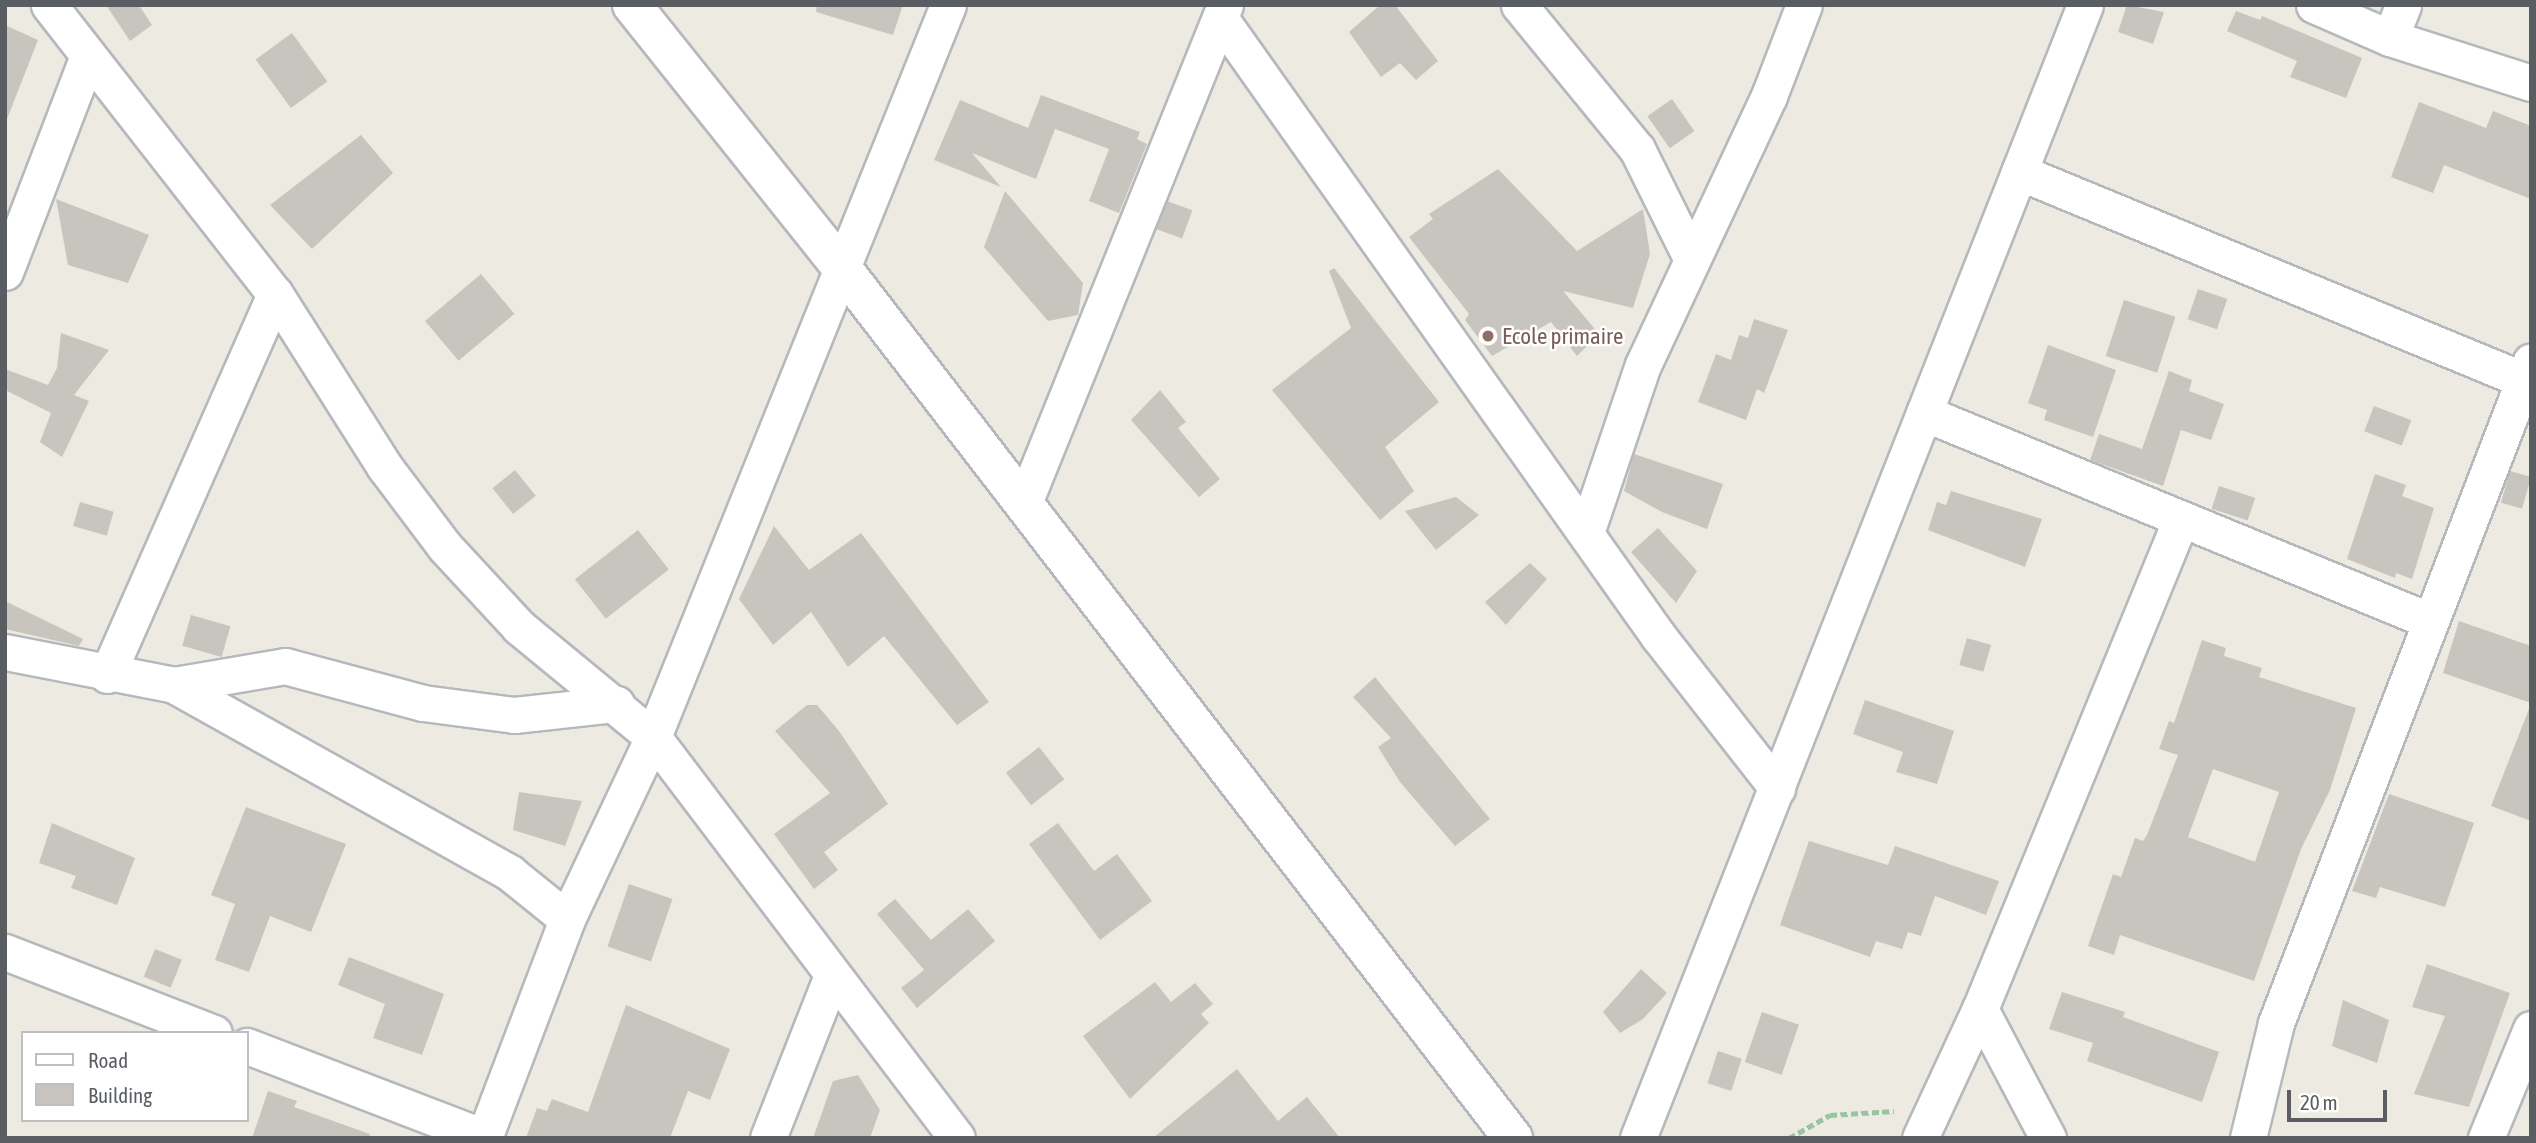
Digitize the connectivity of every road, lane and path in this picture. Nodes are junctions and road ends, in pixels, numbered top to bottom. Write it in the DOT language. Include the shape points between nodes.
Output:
graph roads {
  1 [pos="49,5"];
  2 [pos="632,5"];
  3 [pos="948,5"];
  4 [pos="1519,5"];
  5 [pos="1804,5"];
  6 [pos="2085,5"];
  7 [pos="2314,5"];
  8 [pos="2403,5"];
  9 [pos="1222,11"];
  10 [pos="2390,38"];
  11 [pos="88,56"];
  12 [pos="2531,83"];
  13 [pos="2019,172"];
  14 [pos="1691,258"];
  15 [pos="842,268"];
  16 [pos="5,272"];
  17 [pos="275,294"];
  18 [pos="2528,374"];
  19 [pos="1924,413"];
  20 [pos="1024,503"];
  21 [pos="2181,519"];
  22 [pos="1587,530"];
  23 [pos="2428,620"];
  24 [pos="5,652"];
  25 [pos="107,676"];
  26 [pos="174,685"];
  27 [pos="616,704"];
  28 [pos="653,737"];
  29 [pos="1777,788"];
  30 [pos="567,919"];
  31 [pos="5,952"];
  32 [pos="831,978"];
  33 [pos="1980,1009"];
  34 [pos="2531,1029"];
  35 [pos="209,1031"];
  36 [pos="248,1046"];
  37 [pos="484,1138"];
  38 [pos="768,1138"];
  39 [pos="957,1138"];
  40 [pos="1513,1138"];
  41 [pos="1638,1138"];
  42 [pos="1920,1138"];
  43 [pos="2048,1138"];
  44 [pos="2248,1138"];
  45 [pos="2486,1138"];
  1 -- 11 [label="street"];
  2 -- 15 [label="street"];
  3 -- 15 [label="street"];
  4 -- 14 [label="street" via="1637,149"];
  5 -- 14 [label="street" via="1769,96"];
  6 -- 13 [label="street"];
  7 -- 10 [label="street"];
  8 -- 10 [label="street"];
  9 -- 20 [label="street"];
  9 -- 22 [label="street"];
  10 -- 12 [label="street"];
  11 -- 16 [label="street"];
  11 -- 17 [label="street"];
  13 -- 18 [label="street"];
  13 -- 19 [label="street"];
  14 -- 22 [label="street" via="1643,365"];
  15 -- 20 [label="street"];
  15 -- 28 [label="street"];
  17 -- 25 [label="street"];
  17 -- 27 [label="street" via="384,466 445,547 519,627"];
  18 -- 23 [label="street"];
  19 -- 21 [label="street"];
  19 -- 29 [label="street"];
  20 -- 40 [label="street"];
  21 -- 23 [label="street"];
  21 -- 33 [label="street"];
  22 -- 29 [label="street" via="1659,637"];
  23 -- 44 [label="street" via="2276,1023"];
  24 -- 25 [label="street"];
  25 -- 26 [label="street"];
  26 -- 27 [label="street" via="285,666 423,703 514,715"];
  26 -- 30 [label="street" via="510,873"];
  27 -- 28 [label="street"];
  28 -- 30 [label="street"];
  28 -- 32 [label="street"];
  29 -- 41 [label="street"];
  30 -- 37 [label="street"];
  31 -- 35 [label="street"];
  32 -- 38 [label="street"];
  32 -- 39 [label="street"];
  33 -- 42 [label="street"];
  33 -- 43 [label="street"];
  34 -- 45 [label="street"];
  36 -- 37 [label="street"];
}
